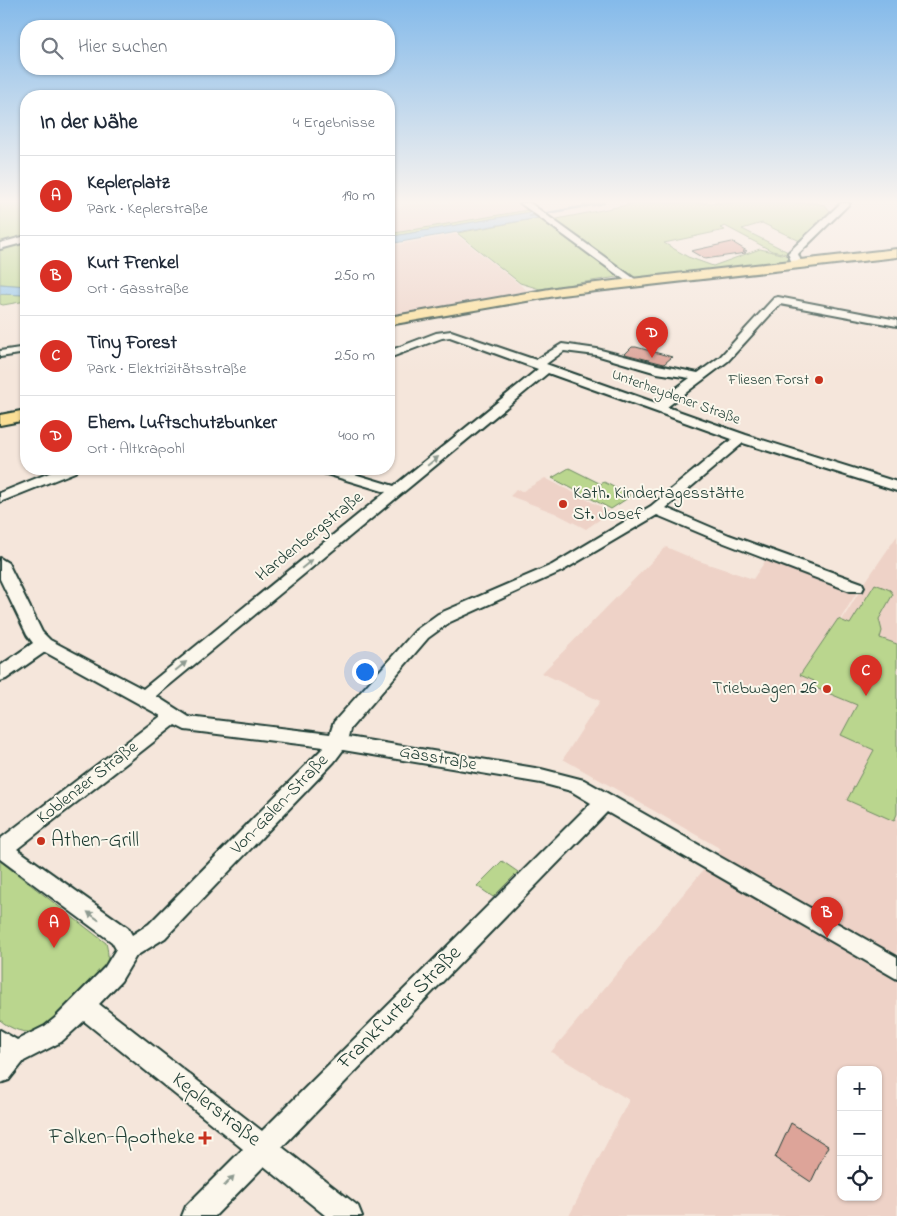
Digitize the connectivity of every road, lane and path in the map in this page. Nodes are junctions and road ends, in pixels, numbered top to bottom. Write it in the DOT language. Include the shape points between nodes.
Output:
graph roads {
  1 [pos="603,260"];
  2 [pos="795,260"];
  3 [pos="836,260"];
  4 [pos="797,264"];
  5 [pos="634,282"];
  6 [pos="778,300"];
  7 [pos="395,320"];
  8 [pos="897,323"];
  9 [pos="444,333"];
  10 [pos="20,351"];
  11 [pos="395,353"];
  12 [pos="0,354"];
  13 [pos="542,366"];
  14 [pos="700,377"];
  15 [pos="659,407"];
  16 [pos="20,416"];
  17 [pos="0,420"];
  18 [pos="741,438"];
  19 [pos="56,475"];
  20 [pos="344,475"];
  21 [pos="897,487"];
  22 [pos="396,491"];
  23 [pos="0,498"];
  24 [pos="656,509"];
  25 [pos="0,563"];
  26 [pos="856,587"];
  27 [pos="44,644"];
  28 [pos="0,675"];
  29 [pos="144,697"];
  30 [pos="174,716"];
  31 [pos="338,742"];
  32 [pos="605,801"];
  33 [pos="1,849"];
  34 [pos="128,949"];
  35 [pos="897,969"];
  36 [pos="84,1006"];
  37 [pos="5,1055"];
  38 [pos="262,1147"];
  39 [pos="196,1216"];
  40 [pos="348,1216"];
  1 -- 5 [label="street"];
  2 -- 4 [label="street"];
  3 -- 4 [label="main road"];
  4 -- 5 [label="main road"];
  5 -- 7 [label="main road"];
  6 -- 8 [label="street"];
  6 -- 14 [label="street" via="740,345"];
  9 -- 11 [label="street"];
  9 -- 13 [label="street, Unterheydener Straße"];
  10 -- 12 [label="street"];
  13 -- 14 [label="street, Hardenbergstraße" via="562,347 597,352"];
  13 -- 15 [label="street, Unterheydener Straße"];
  22 -- 13 [label="street, Hardenbergstraße, one-way"];
  14 -- 15 [label="street"];
  15 -- 18 [label="street, Unterheydener Straße"];
  16 -- 17 [label="main road"];
  18 -- 21 [label="street, Unterheydener Straße"];
  18 -- 24 [label="street, Von-Galen-Straße"];
  19 -- 23 [label="street"];
  20 -- 22 [label="street"];
  29 -- 22 [label="street, Hardenbergstraße, one-way"];
  24 -- 26 [label="street"];
  24 -- 31 [label="street, Von-Galen-Straße" via="557,568 444,618 422,634 341,727"];
  25 -- 27 [label="street, Gasstraße" via="35,635"];
  27 -- 28 [label="street"];
  27 -- 29 [label="street, Gasstraße"];
  29 -- 30 [label="street, Gasstraße"];
  30 -- 31 [label="street, Gasstraße" via="186,723"];
  30 -- 33 [label="street, Koblenzer Straße"];
  31 -- 32 [label="street, Gasstraße" via="541,776 577,785"];
  31 -- 34 [label="street, Von-Galen-Straße" via="157,931"];
  32 -- 35 [label="street, Gasstraße"];
  32 -- 38 [label="street, Frankfurter Straße"];
  34 -- 33 [label="street, one-way" via="120,935"];
  34 -- 36 [label="street, Von-Galen-Straße" via="113,974"];
  36 -- 37 [label="street, Von-Galen-Straße" via="53,1034"];
  36 -- 38 [label="street, Keplerstraße"];
  39 -- 38 [label="street, Frankfurter Straße, one-way"];
  38 -- 40 [label="street, Keplerstraße"];
}
